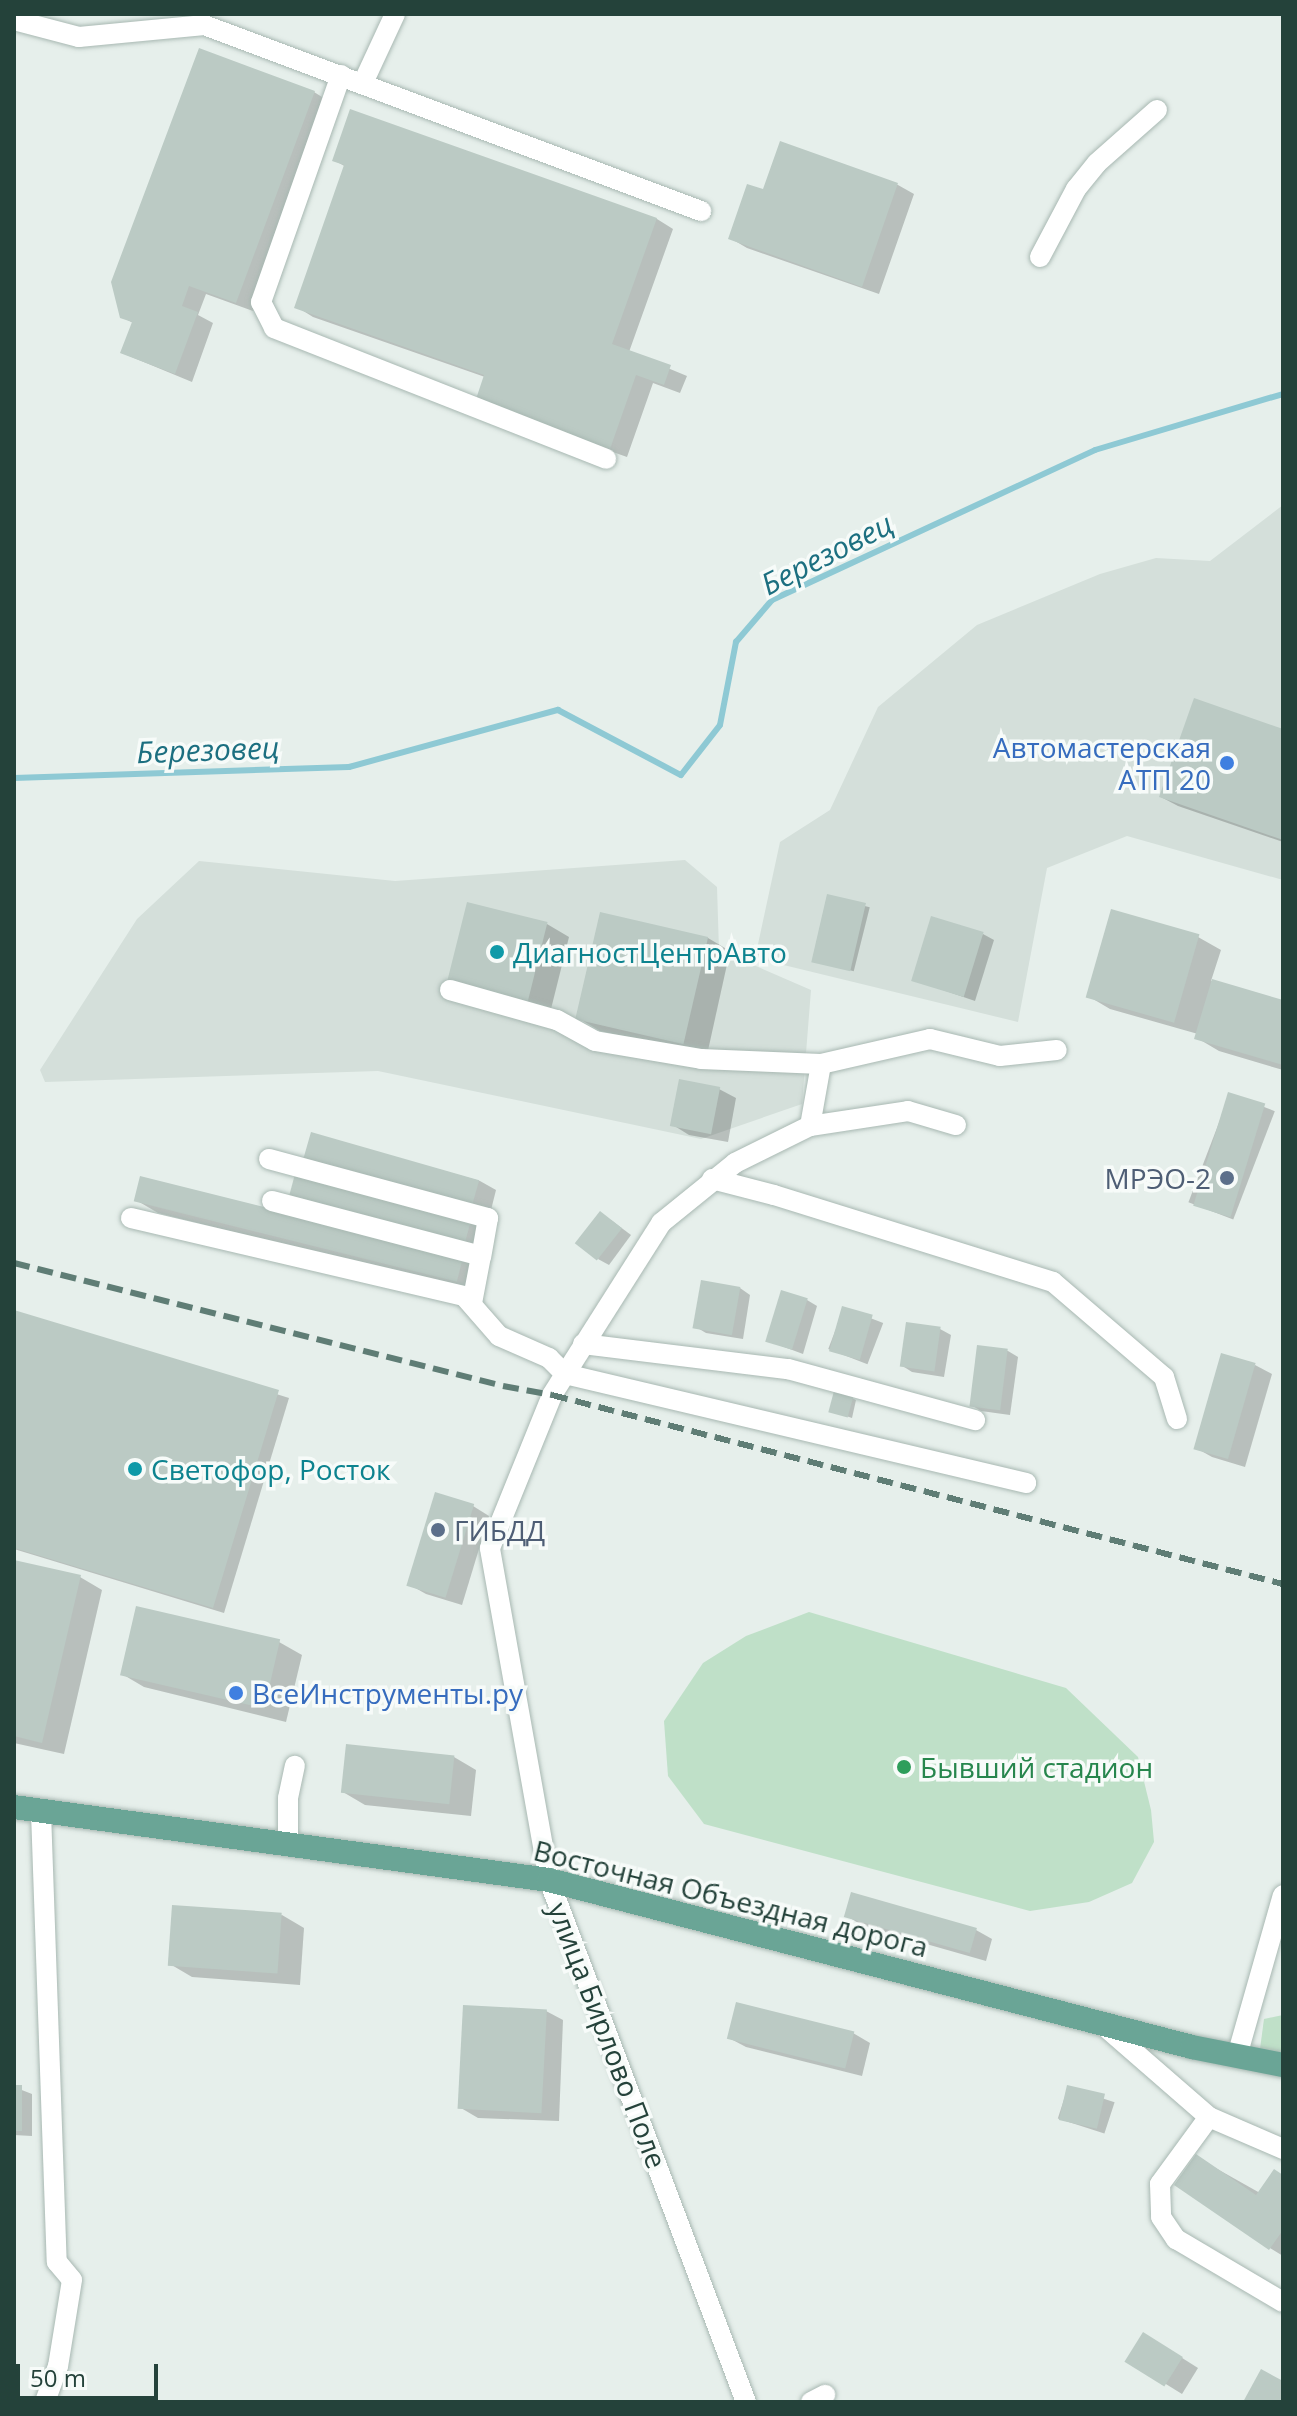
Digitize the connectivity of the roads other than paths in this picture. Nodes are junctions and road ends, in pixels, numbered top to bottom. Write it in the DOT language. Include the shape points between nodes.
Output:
graph roads {
  1 [pos="395,14"];
  2 [pos="14,20"];
  3 [pos="341,75"];
  4 [pos="363,83"];
  5 [pos="1157,110"];
  6 [pos="701,211"];
  7 [pos="1040,257"];
  8 [pos="606,459"];
  9 [pos="450,990"];
  10 [pos="1057,1050"];
  11 [pos="821,1064"];
  12 [pos="956,1125"];
  13 [pos="810,1126"];
  14 [pos="269,1159"];
  15 [pos="712,1179"];
  16 [pos="272,1201"];
  17 [pos="131,1218"];
  18 [pos="481,1256"];
  19 [pos="472,1303"];
  20 [pos="583,1344"];
  21 [pos="565,1374"];
  22 [pos="1177,1419"];
  23 [pos="975,1420"];
  24 [pos="1026,1483"];
  25 [pos="295,1766"];
  26 [pos="14,1807"];
  27 [pos="41,1812"];
  28 [pos="288,1845"];
  29 [pos="549,1880"];
  30 [pos="1283,1895"];
  31 [pos="1100,2023"];
  32 [pos="1237,2056"];
  33 [pos="1283,2065"];
  34 [pos="1209,2117"];
  35 [pos="1283,2149"];
  36 [pos="1283,2302"];
  37 [pos="45,2402"];
  38 [pos="746,2402"];
  1 -- 4 [label="street"];
  2 -- 3 [label="street" via="79,37 204,25"];
  3 -- 4 [label="street"];
  3 -- 8 [label="street" via="261,302 274,328"];
  4 -- 6 [label="street"];
  5 -- 7 [label="street" via="1076,189"];
  9 -- 11 [label="street" via="557,1020 595,1041 701,1059"];
  10 -- 11 [label="street" via="1000,1056 930,1039"];
  11 -- 13 [label="street"];
  12 -- 13 [label="street, улица Бирлово Поле" via="908,1111"];
  13 -- 15 [label="street, улица Бирлово Поле"];
  14 -- 18 [label="street" via="488,1218"];
  15 -- 20 [label="street, улица Бирлово Поле" via="661,1223"];
  15 -- 22 [label="street" via="1053,1282 1164,1377"];
  16 -- 18 [label="street"];
  17 -- 19 [label="street" via="464,1296"];
  18 -- 19 [label="street"];
  19 -- 21 [label="street" via="499,1336 549,1358"];
  20 -- 21 [label="street, улица Бирлово Поле"];
  20 -- 23 [label="street" via="788,1369"];
  21 -- 24 [label="street"];
  21 -- 29 [label="street, улица Бирлово Поле" via="490,1548"];
  25 -- 28 [label="street" via="288,1798"];
  26 -- 27 [label="main road, Восточная Объездная дорога"];
  27 -- 28 [label="main road, Восточная Объездная дорога"];
  27 -- 37 [label="street" via="57,2262 72,2280 58,2366"];
  28 -- 29 [label="main road, Восточная Объездная дорога"];
  29 -- 31 [label="main road, Восточная Объездная дорога"];
  29 -- 38 [label="street, улица Бирлово Поле"];
  30 -- 32 [label="street"];
  31 -- 32 [label="main road, Восточная Объездная дорога"];
  31 -- 34 [label="street"];
  32 -- 33 [label="main road, Восточная Объездная дорога"];
  34 -- 35 [label="street"];
  34 -- 36 [label="street" via="1160,2184 1161,2217 1176,2239"];
}
